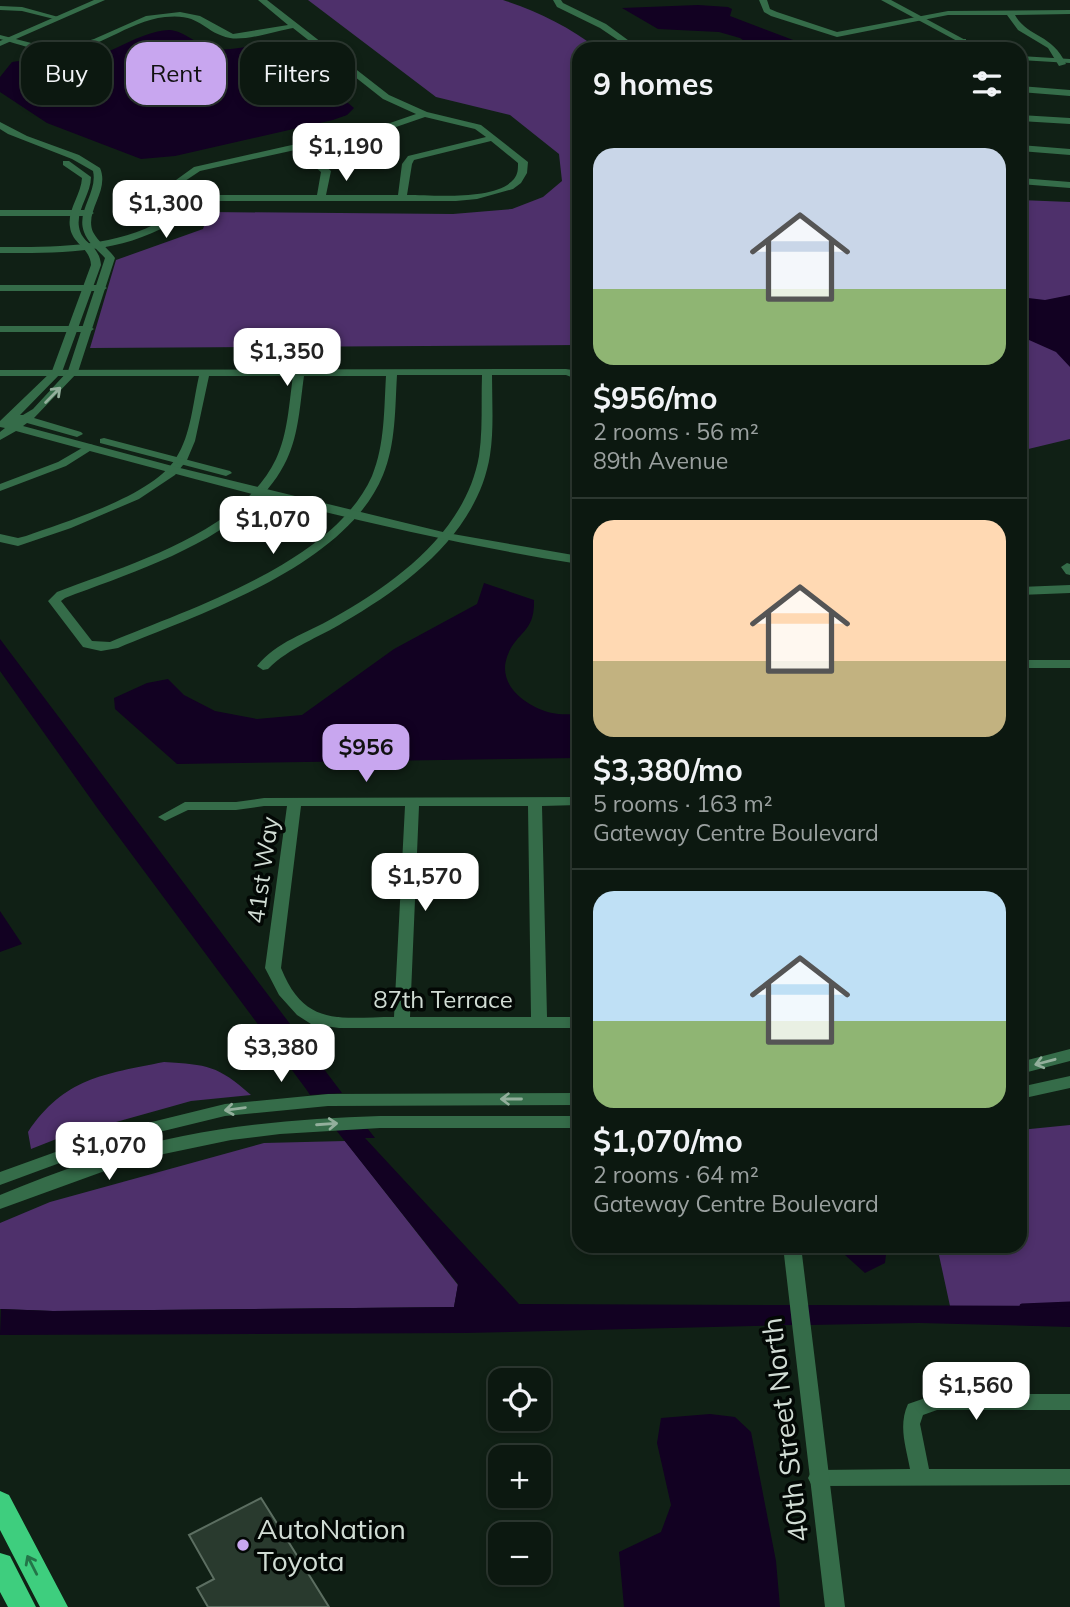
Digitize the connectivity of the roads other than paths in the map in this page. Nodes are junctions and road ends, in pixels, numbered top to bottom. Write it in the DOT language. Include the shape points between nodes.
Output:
graph roads {
  1 [pos="85,0"];
  2 [pos="98,0"];
  3 [pos="262,0"];
  4 [pos="557,0"];
  5 [pos="763,0"];
  6 [pos="873,0"];
  7 [pos="885,0"];
  8 [pos="0,8"];
  9 [pos="1009,12"];
  10 [pos="1070,12"];
  11 [pos="54,17"];
  12 [pos="916,20"];
  13 [pos="294,26"];
  14 [pos="3,38"];
  15 [pos="627,42"];
  16 [pos="957,42"];
  17 [pos="0,44"];
  18 [pos="1027,60"];
  19 [pos="1066,63"];
  20 [pos="1027,90"];
  21 [pos="1070,93"];
  22 [pos="424,114"];
  23 [pos="1027,118"];
  24 [pos="1070,121"];
  25 [pos="2,130"];
  26 [pos="493,138"];
  27 [pos="296,146"];
  28 [pos="1027,149"];
  29 [pos="1070,152"];
  30 [pos="1027,182"];
  31 [pos="1070,185"];
  32 [pos="175,198"];
  33 [pos="321,198"];
  34 [pos="402,198"];
  35 [pos="0,213"];
  36 [pos="75,213"];
  37 [pos="89,214"];
  38 [pos="99,245"];
  39 [pos="87,247"];
  40 [pos="0,250"];
  41 [pos="0,288"];
  42 [pos="88,288"];
  43 [pos="102,288"];
  44 [pos="0,329"];
  45 [pos="74,329"];
  46 [pos="89,329"];
  47 [pos="57,372"];
  48 [pos="73,372"];
  49 [pos="205,372"];
  50 [pos="299,372"];
  51 [pos="392,372"];
  52 [pos="487,372"];
  53 [pos="0,373"];
  54 [pos="572,376"];
  55 [pos="18,421"];
  56 [pos="1,425"];
  57 [pos="0,437"];
  58 [pos="89,447"];
  59 [pos="177,466"];
  60 [pos="0,488"];
  61 [pos="264,488"];
  62 [pos="355,510"];
  63 [pos="450,533"];
  64 [pos="3,539"];
  65 [pos="572,550"];
  66 [pos="572,559"];
  67 [pos="1070,589"];
  68 [pos="1027,591"];
  69 [pos="1070,598"];
  70 [pos="1027,600"];
  71 [pos="1027,664"];
  72 [pos="1070,664"];
  73 [pos="263,666"];
  74 [pos="535,801"];
  75 [pos="572,801"];
  76 [pos="295,802"];
  77 [pos="412,802"];
  78 [pos="165,817"];
  79 [pos="276,945"];
  80 [pos="539,1022"];
  81 [pos="572,1022"];
  82 [pos="402,1023"];
  83 [pos="1070,1055"];
  84 [pos="1027,1066"];
  85 [pos="1070,1082"];
  86 [pos="1027,1091"];
  87 [pos="572,1098"];
  88 [pos="265,1105"];
  89 [pos="572,1122"];
  90 [pos="269,1129"];
  91 [pos="0,1179"];
  92 [pos="0,1202"];
  93 [pos="793,1253"];
  94 [pos="1070,1402"];
  95 [pos="921,1476"];
  96 [pos="1070,1477"];
  97 [pos="818,1478"];
  98 [pos="2,1509"];
  99 [pos="0,1565"];
  100 [pos="22,1607"];
  101 [pos="54,1607"];
  102 [pos="835,1607"];
  1 -- 11 [label="street"];
  2 -- 11 [label="street"];
  3 -- 13 [label="street"];
  4 -- 15 [label="street"];
  5 -- 12 [label="street" via="774,14 838,35"];
  6 -- 12 [label="street"];
  7 -- 12 [label="street"];
  8 -- 11 [label="street"];
  9 -- 10 [label="street"];
  9 -- 12 [label="street" via="959,12"];
  9 -- 19 [label="street" via="1016,27 1051,45"];
  11 -- 14 [label="street"];
  12 -- 16 [label="street"];
  13 -- 14 [label="street" via="233,36 201,17 168,14 138,20 67,49"];
  13 -- 22 [label="street" via="386,97"];
  14 -- 17 [label="street"];
  18 -- 19 [label="street"];
  20 -- 21 [label="street"];
  22 -- 26 [label="street" via="469,124"];
  22 -- 27 [label="street"];
  23 -- 24 [label="street"];
  25 -- 36 [label="street" via="81,171 87,183"];
  25 -- 37 [label="street" via="97,170 99,183"];
  26 -- 34 [label="street" via="411,158"];
  26 -- 34 [label="street" via="523,162 515,183 490,194"];
  27 -- 32 [label="street" via="191,172 181,180"];
  27 -- 33 [label="street" via="326,171"];
  28 -- 29 [label="street"];
  30 -- 31 [label="street"];
  32 -- 33 [label="street"];
  32 -- 38 [label="street" via="167,222 161,226"];
  33 -- 34 [label="street"];
  35 -- 36 [label="street"];
  36 -- 37 [label="street"];
  36 -- 39 [label="street" via="73,229"];
  37 -- 38 [label="street" via="87,229"];
  38 -- 39 [label="street"];
  38 -- 43 [label="street" via="110,258"];
  39 -- 40 [label="street"];
  39 -- 42 [label="street" via="97,259"];
  41 -- 42 [label="street"];
  42 -- 43 [label="street"];
  42 -- 45 [label="street"];
  43 -- 46 [label="street"];
  44 -- 45 [label="street"];
  45 -- 46 [label="street"];
  45 -- 47 [label="street"];
  46 -- 48 [label="street"];
  47 -- 48 [label="street"];
  47 -- 53 [label="street"];
  47 -- 55 [label="street"];
  48 -- 49 [label="street"];
  55 -- 48 [label="street, one-way" via="53,396"];
  49 -- 50 [label="street"];
  49 -- 59 [label="street"];
  50 -- 51 [label="street"];
  50 -- 61 [label="street" via="282,459"];
  51 -- 52 [label="street"];
  51 -- 62 [label="street" via="383,460 376,480"];
  52 -- 54 [label="street"];
  52 -- 63 [label="street" via="483,466"];
  55 -- 56 [label="street"];
  55 -- 57 [label="street"];
  55 -- 58 [label="street"];
  55 -- 59 [label="street"];
  58 -- 59 [label="street"];
  58 -- 60 [label="street" via="62,464"];
  59 -- 61 [label="street"];
  59 -- 64 [label="street" via="122,502 30,539"];
  61 -- 62 [label="street"];
  61 -- 62 [label="street" via="192,540 61,595 54,601 57,607 88,644 113,645 268,577 317,546"];
  62 -- 63 [label="street"];
  63 -- 65 [label="street"];
  63 -- 66 [label="street"];
  63 -- 73 [label="street" via="376,597 278,650"];
  67 -- 68 [label="street"];
  69 -- 70 [label="street"];
  71 -- 72 [label="street"];
  74 -- 75 [label="street"];
  74 -- 77 [label="street"];
  74 -- 80 [label="street"];
  76 -- 77 [label="street"];
  76 -- 78 [label="street" via="185,806"];
  76 -- 79 [label="street, 41st Way"];
  77 -- 82 [label="street"];
  79 -- 82 [label="street, 87th Terrace" via="273,968 278,981 302,1010 319,1021"];
  80 -- 81 [label="street, 87th Terrace"];
  80 -- 82 [label="street, 87th Terrace"];
  83 -- 84 [label="street, one-way"];
  85 -- 86 [label="street"];
  87 -- 88 [label="street, one-way" via="328,1100"];
  88 -- 90 [label="street"];
  88 -- 91 [label="street, one-way" via="111,1138"];
  90 -- 89 [label="street, one-way" via="354,1123"];
  90 -- 92 [label="street" via="141,1152"];
  93 -- 97 [label="street, 40th Street North"];
  94 -- 95 [label="street" via="937,1402 915,1410 911,1424"];
  95 -- 96 [label="street"];
  95 -- 97 [label="street"];
  97 -- 102 [label="street, 40th Street North"];
  101 -- 98 [label="highway, one-way"];
  99 -- 100 [label="highway"];
}
